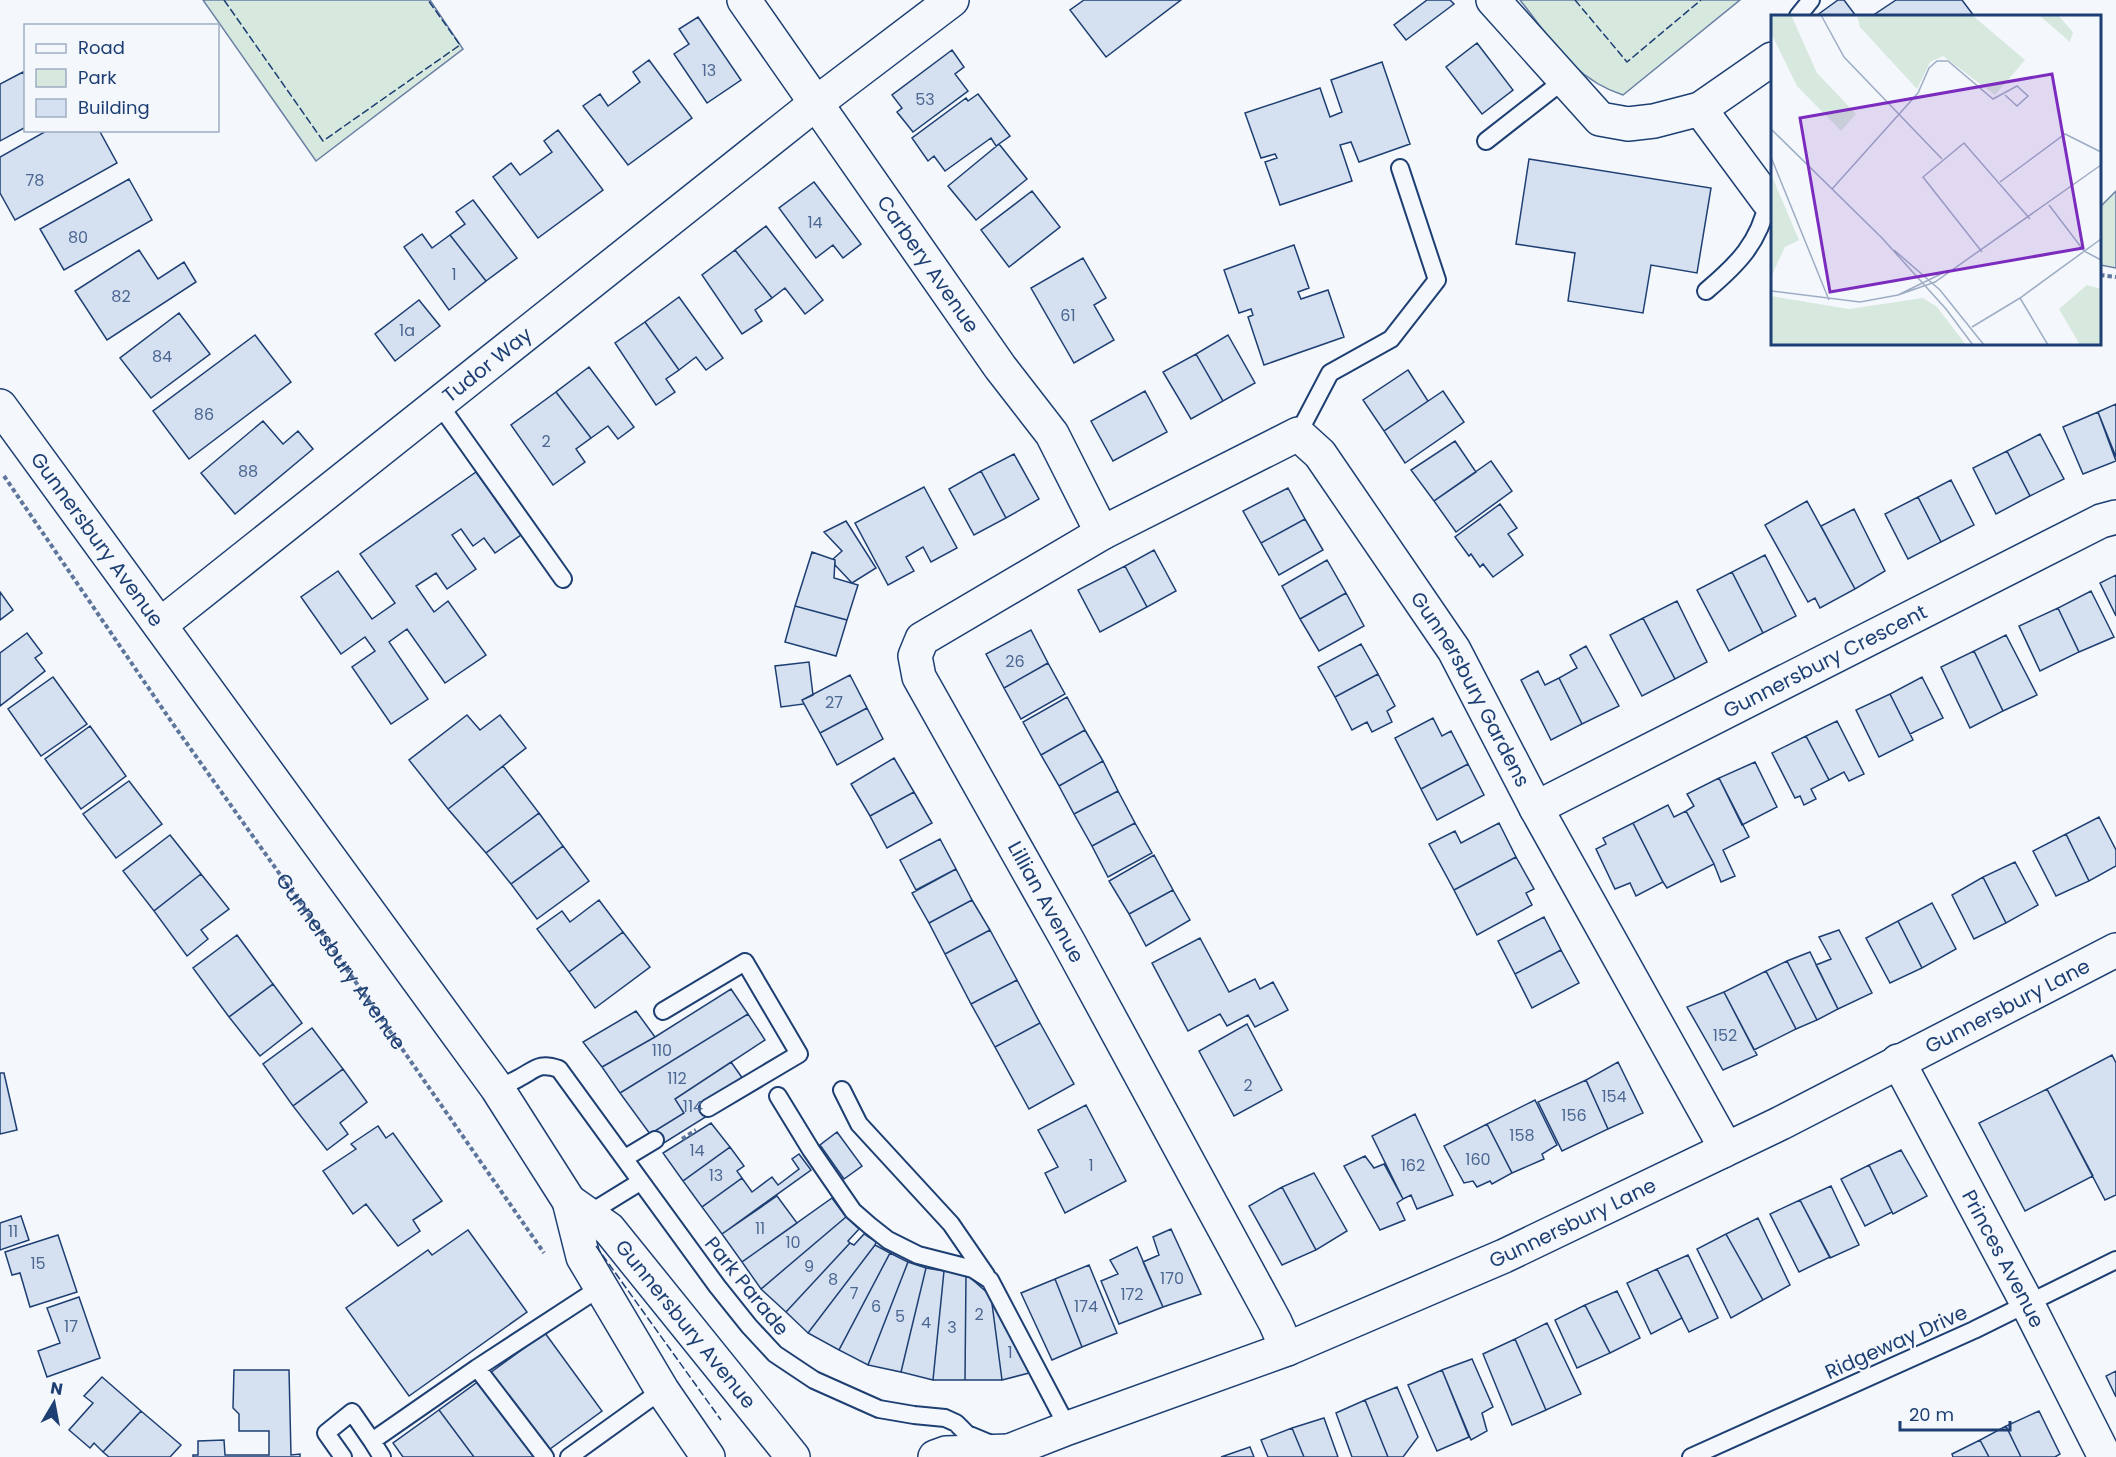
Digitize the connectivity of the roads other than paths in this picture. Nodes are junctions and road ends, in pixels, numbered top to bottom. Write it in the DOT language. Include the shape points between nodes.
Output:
graph roads {
  1 [pos="744,0"];
  2 [pos="952,0"];
  3 [pos="1493,0"];
  4 [pos="1811,0"];
  5 [pos="1799,15"];
  6 [pos="1771,60"];
  7 [pos="1564,80"];
  8 [pos="815,104"];
  9 [pos="1700,109"];
  10 [pos="1486,141"];
  11 [pos="1400,168"];
  12 [pos="1770,202"];
  13 [pos="1706,291"];
  14 [pos="439,404"];
  15 [pos="0,406"];
  16 [pos="1298,434"];
  17 [pos="2116,517"];
  18 [pos="1102,533"];
  19 [pos="563,579"];
  20 [pos="160,625"];
  21 [pos="1536,808"];
  22 [pos="2116,950"];
  23 [pos="663,1011"];
  24 [pos="1898,1061"];
  25 [pos="497,1088"];
  26 [pos="842,1090"];
  27 [pos="778,1096"];
  28 [pos="708,1108"];
  29 [pos="655,1140"];
  30 [pos="1723,1151"];
  31 [pos="625,1158"];
  32 [pos="640,1182"];
  33 [pos="578,1207"];
  34 [pos="2116,1260"];
  35 [pos="990,1280"];
  36 [pos="601,1287"];
  37 [pos="2027,1303"];
  38 [pos="1287,1349"];
  39 [pos="477,1368"];
  40 [pos="662,1390"];
  41 [pos="1068,1428"];
  42 [pos="372,1441"];
  43 [pos="1004,1454"];
  44 [pos="343,1457"];
  45 [pos="382,1457"];
  46 [pos="545,1457"];
  47 [pos="569,1457"];
  48 [pos="708,1457"];
  49 [pos="793,1457"];
  50 [pos="935,1457"];
  51 [pos="1691,1457"];
  52 [pos="2105,1457"];
  1 -- 8 [label="main road, Carbery Avenue"];
  2 -- 8 [label="main road, Tudor Way"];
  3 -- 7 [label="main road"];
  4 -- 5 [label="lane"];
  6 -- 9 [label="main road"];
  7 -- 9 [label="main road" via="1600,119 1628,124"];
  7 -- 10 [label="lane"];
  8 -- 14 [label="main road, Tudor Way"];
  8 -- 18 [label="main road, Carbery Avenue" via="1000,367 1052,434"];
  9 -- 12 [label="main road"];
  11 -- 16 [label="lane" via="1437,280 1391,339 1330,373"];
  12 -- 13 [label="lane" via="1746,253"];
  14 -- 19 [label="lane"];
  14 -- 20 [label="main road, Tudor Way"];
  15 -- 20 [label="main road, Gunnersbury Avenue"];
  16 -- 18 [label="main road"];
  16 -- 21 [label="main road, Gunnersbury Gardens" via="1320,454 1454,650"];
  17 -- 21 [label="main road, Gunnersbury Crescent" via="2101,521"];
  18 -- 38 [label="main road, Lillian Avenue" via="922,639 915,656 919,677 1075,954"];
  20 -- 25 [label="main road, Gunnersbury Avenue"];
  21 -- 30 [label="main road, Gunnersbury Gardens" via="1719,1136"];
  22 -- 24 [label="main road, Gunnersbury Lane"];
  23 -- 28 [label="lane" via="745,962 799,1054"];
  24 -- 30 [label="main road, Gunnersbury Lane"];
  24 -- 37 [label="main road, Princes Avenue"];
  25 -- 31 [label="lane, Park Parade" via="537,1066 559,1069"];
  25 -- 33 [label="main road, Gunnersbury Avenue"];
  26 -- 35 [label="lane" via="859,1124 951,1224"];
  27 -- 35 [label="lane" via="853,1211 869,1225 918,1256 973,1269"];
  29 -- 31 [label="lane"];
  30 -- 38 [label="main road, Gunnersbury Lane" via="1504,1256"];
  31 -- 32 [label="lane, Park Parade"];
  32 -- 33 [label="lane"];
  32 -- 43 [label="lane, Park Parade" via="717,1286 776,1354 814,1380 879,1409 945,1418"];
  33 -- 36 [label="main road, Gunnersbury Avenue" via="583,1257"];
  33 -- 49 [label="main road, Gunnersbury Avenue" via="609,1229"];
  34 -- 37 [label="lane, Ridgeway Drive"];
  35 -- 41 [label="lane"];
  36 -- 39 [label="lane"];
  36 -- 40 [label="main road, Gunnersbury Avenue"];
  37 -- 51 [label="lane, Ridgeway Drive"];
  37 -- 52 [label="main road, Princes Avenue"];
  38 -- 41 [label="main road, Gunnersbury Lane"];
  39 -- 42 [label="lane"];
  39 -- 46 [label="lane"];
  40 -- 47 [label="lane"];
  40 -- 48 [label="main road, Gunnersbury Avenue"];
  41 -- 43 [label="main road, Gunnersbury Lane"];
  42 -- 44 [label="lane" via="352,1412 326,1433"];
  42 -- 45 [label="lane"];
  43 -- 50 [label="main road, Gunnersbury Lane"];
}
